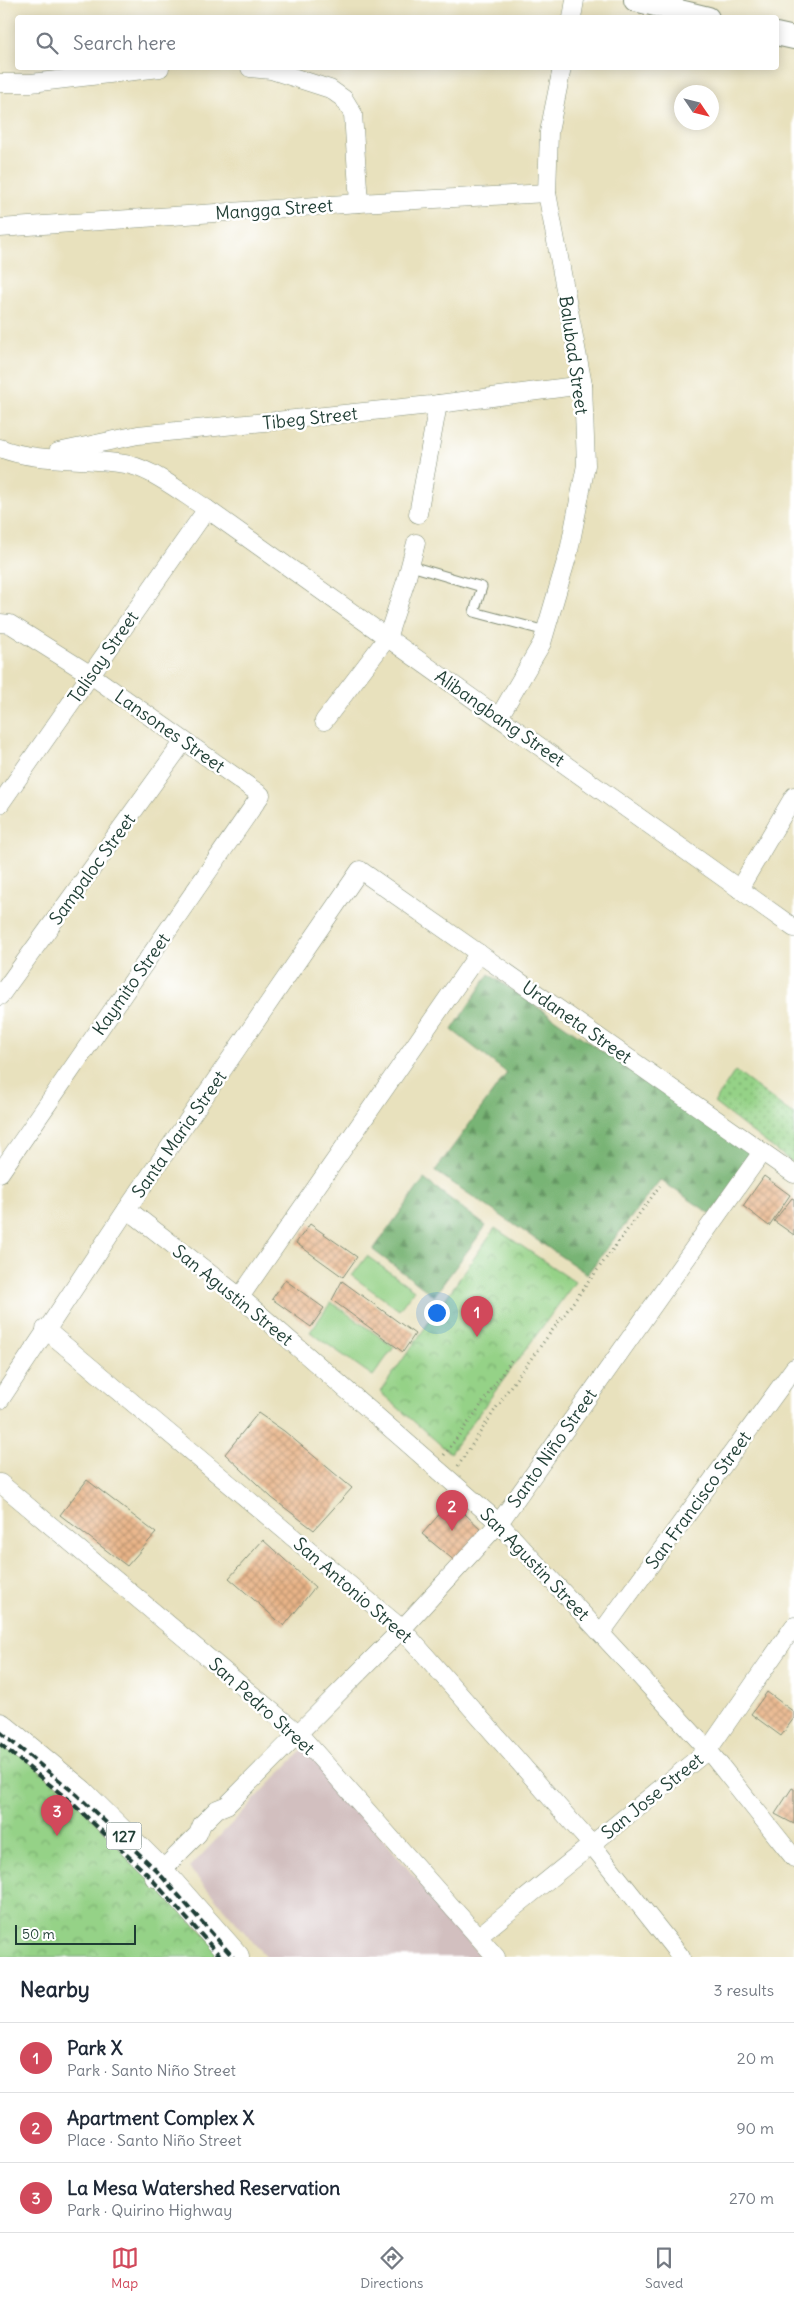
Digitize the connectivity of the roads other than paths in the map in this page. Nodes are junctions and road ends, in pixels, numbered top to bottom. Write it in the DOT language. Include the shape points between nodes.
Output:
graph roads {
  1 [pos="575,0"];
  2 [pos="635,0"];
  3 [pos="572,15"];
  4 [pos="696,15"];
  5 [pos="779,35"];
  6 [pos="794,38"];
  7 [pos="143,70"];
  8 [pos="271,70"];
  9 [pos="562,70"];
  10 [pos="0,83"];
  11 [pos="547,193"];
  12 [pos="359,203"];
  13 [pos="0,228"];
  14 [pos="583,385"];
  15 [pos="438,404"];
  16 [pos="0,448"];
  17 [pos="38,456"];
  18 [pos="207,509"];
  19 [pos="418,514"];
  20 [pos="416,543"];
  21 [pos="411,566"];
  22 [pos="1,623"];
  23 [pos="546,631"];
  24 [pos="387,638"];
  25 [pos="91,675"];
  26 [pos="499,718"];
  27 [pos="324,721"];
  28 [pos="184,741"];
  29 [pos="261,796"];
  30 [pos="794,796"];
  31 [pos="0,804"];
  32 [pos="360,870"];
  33 [pos="739,889"];
  34 [pos="794,928"];
  35 [pos="479,954"];
  36 [pos="0,996"];
  37 [pos="762,1152"];
  38 [pos="0,1173"];
  39 [pos="794,1174"];
  40 [pos="127,1209"];
  41 [pos="240,1297"];
  42 [pos="46,1329"];
  43 [pos="794,1368"];
  44 [pos="0,1400"];
  45 [pos="0,1483"];
  46 [pos="499,1523"];
  47 [pos="794,1626"];
  48 [pos="402,1629"];
  49 [pos="601,1633"];
  50 [pos="0,1727"];
  51 [pos="299,1734"];
  52 [pos="0,1748"];
  53 [pos="708,1750"];
  54 [pos="592,1845"];
  55 [pos="794,1858"];
  56 [pos="156,1877"];
  57 [pos="479,1936"];
  58 [pos="216,1957"];
  59 [pos="235,1957"];
  60 [pos="496,1957"];
  61 [pos="681,1957"];
  1 -- 3 [label="street"];
  2 -- 4 [label="street"];
  5 -- 6 [label="street"];
  7 -- 10 [label="street" via="32,83"];
  8 -- 12 [label="street" via="330,89 344,99 353,114"];
  9 -- 11 [label="street, Balubad Street" via="549,132"];
  11 -- 12 [label="street, Mangga Street"];
  11 -- 14 [label="street, Balubad Street"];
  12 -- 13 [label="street, Mangga Street"];
  14 -- 15 [label="street, Tibeg Street"];
  14 -- 23 [label="street, Balubad Street" via="586,465 569,551"];
  15 -- 17 [label="street, Tibeg Street" via="138,435"];
  15 -- 19 [label="street"];
  16 -- 17 [label="street, Alibangbang Street"];
  17 -- 18 [label="street, Alibangbang Street" via="132,465"];
  18 -- 24 [label="street, Alibangbang Street"];
  18 -- 25 [label="street, Talisay Street"];
  20 -- 21 [label="street"];
  21 -- 23 [label="lane" via="482,587 474,612"];
  21 -- 24 [label="street"];
  22 -- 25 [label="street, Lansones Street" via="10,624"];
  23 -- 26 [label="street, Balubad Street" via="542,644"];
  24 -- 26 [label="street, Alibangbang Street"];
  24 -- 27 [label="street"];
  25 -- 28 [label="street, Lansones Street"];
  25 -- 31 [label="street, Talisay Street"];
  26 -- 33 [label="street, Alibangbang Street"];
  28 -- 29 [label="street, Lansones Street"];
  28 -- 36 [label="street, Sampaloc Street"];
  29 -- 38 [label="street, Kaymito Street"];
  30 -- 33 [label="street"];
  32 -- 35 [label="street, Urdaneta Street"];
  32 -- 40 [label="street, Santa Maria Street"];
  33 -- 34 [label="street, Alibangbang Street"];
  35 -- 37 [label="street, Urdaneta Street"];
  35 -- 41 [label="street"];
  37 -- 39 [label="street, Urdaneta Street"];
  37 -- 46 [label="street, Santo Niño Street"];
  40 -- 41 [label="street, San Agustin Street"];
  40 -- 42 [label="street, Santa Maria Street"];
  41 -- 46 [label="street, San Agustin Street"];
  42 -- 44 [label="street, Santa Maria Street"];
  42 -- 48 [label="street, San Antonio Street"];
  43 -- 49 [label="street, San Francisco Street"];
  45 -- 51 [label="street, San Pedro Street"];
  46 -- 48 [label="street, Santo Niño Street"];
  46 -- 49 [label="street, San Agustin Street"];
  47 -- 53 [label="street, San Jose Street"];
  48 -- 51 [label="street, Santo Niño Street"];
  48 -- 54 [label="street, San Antonio Street"];
  49 -- 53 [label="street, San Agustin Street"];
  50 -- 56 [label="main road, 127" via="80,1793"];
  51 -- 56 [label="street, Santo Niño Street" via="227,1805 223,1816 209,1830 198,1834"];
  51 -- 57 [label="street, San Pedro Street"];
  52 -- 56 [label="main road, 127"];
  53 -- 54 [label="street, San Jose Street"];
  53 -- 55 [label="street, San Agustin Street"];
  54 -- 57 [label="street, San Jose Street"];
  54 -- 61 [label="street, San Antonio Street"];
  56 -- 58 [label="main road, 127"];
  56 -- 59 [label="main road, 127"];
  57 -- 60 [label="street, San Pedro Street"];
}
